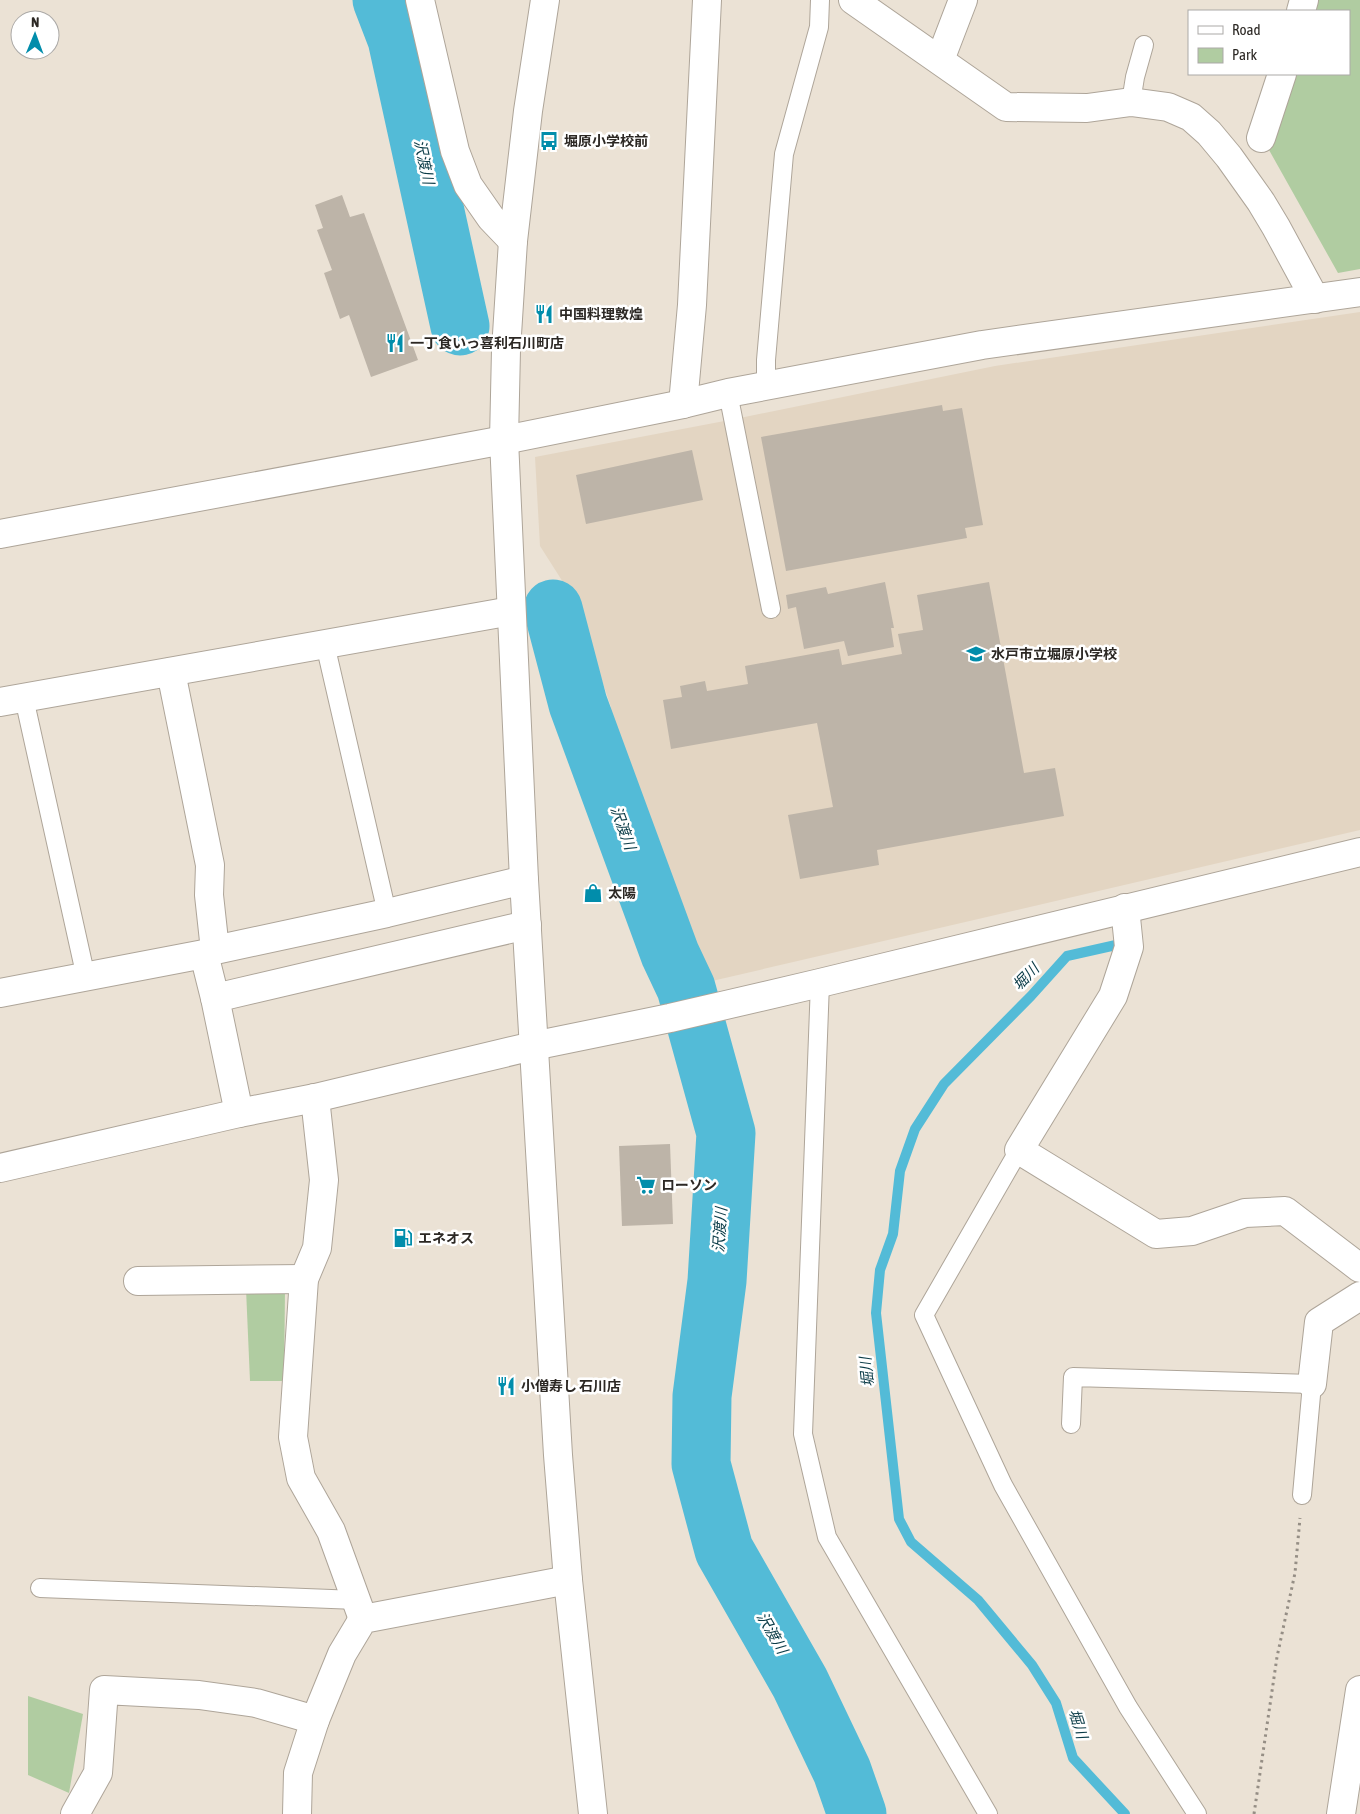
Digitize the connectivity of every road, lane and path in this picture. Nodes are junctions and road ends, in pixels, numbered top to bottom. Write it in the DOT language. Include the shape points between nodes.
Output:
graph roads {
  1 [pos="420,0"];
  2 [pos="545,0"];
  3 [pos="707,0"];
  4 [pos="820,0"];
  5 [pos="853,0"];
  6 [pos="963,0"];
  7 [pos="1144,45"];
  8 [pos="940,60"];
  9 [pos="1282,75"];
  10 [pos="1131,102"];
  11 [pos="1261,138"];
  12 [pos="513,241"];
  13 [pos="1360,292"];
  14 [pos="1315,299"];
  15 [pos="766,387"];
  16 [pos="728,393"];
  17 [pos="683,404"];
  18 [pos="504,440"];
  19 [pos="1,531"];
  20 [pos="771,609"];
  21 [pos="511,611"];
  22 [pos="324,644"];
  23 [pos="172,672"];
  24 [pos="12,700"];
  25 [pos="1360,852"];
  26 [pos="524,880"];
  27 [pos="1125,908"];
  28 [pos="386,913"];
  29 [pos="527,925"];
  30 [pos="209,952"];
  31 [pos="84,964"];
  32 [pos="820,983"];
  33 [pos="0,993"];
  34 [pos="215,998"];
  35 [pos="533,1046"];
  36 [pos="315,1098"];
  37 [pos="239,1113"];
  38 [pos="1019,1150"];
  39 [pos="0,1168"];
  40 [pos="1360,1268"];
  41 [pos="304,1279"];
  42 [pos="138,1281"];
  43 [pos="1360,1296"];
  44 [pos="1312,1384"];
  45 [pos="1071,1424"];
  46 [pos="1302,1495"];
  47 [pos="568,1580"];
  48 [pos="40,1588"];
  49 [pos="360,1610"];
  50 [pos="1360,1690"];
  51 [pos="315,1720"];
  52 [pos="75,1814"];
  53 [pos="297,1814"];
  54 [pos="593,1814"];
  55 [pos="988,1814"];
  56 [pos="1197,1814"];
  57 [pos="1254,1814"];
  58 [pos="1341,1814"];
  1 -- 12 [label="street" via="456,152 468,185 491,218"];
  2 -- 12 [label="street"];
  3 -- 17 [label="street" via="692,305"];
  4 -- 15 [label="lane" via="819,26 784,154"];
  5 -- 8 [label="street"];
  6 -- 8 [label="street"];
  7 -- 10 [label="lane"];
  8 -- 10 [label="street" via="1006,107 1087,108"];
  9 -- 11 [label="street"];
  10 -- 14 [label="street" via="1168,107 1191,116 1209,133 1261,202"];
  12 -- 18 [label="street"];
  13 -- 14 [label="street"];
  14 -- 15 [label="street" via="982,345"];
  15 -- 16 [label="street"];
  16 -- 17 [label="street"];
  16 -- 20 [label="lane"];
  17 -- 18 [label="street"];
  18 -- 19 [label="street"];
  18 -- 21 [label="street"];
  21 -- 22 [label="street"];
  21 -- 26 [label="street"];
  22 -- 23 [label="street"];
  22 -- 28 [label="lane"];
  23 -- 24 [label="street"];
  23 -- 30 [label="street" via="210,865"];
  24 -- 31 [label="lane"];
  25 -- 27 [label="street"];
  26 -- 28 [label="street"];
  26 -- 29 [label="street"];
  27 -- 32 [label="street"];
  27 -- 38 [label="street" via="1129,947 1113,996"];
  28 -- 30 [label="street"];
  29 -- 34 [label="street"];
  29 -- 35 [label="street"];
  30 -- 33 [label="street"];
  30 -- 34 [label="street"];
  32 -- 35 [label="street"];
  32 -- 55 [label="lane" via="803,1434 827,1537"];
  34 -- 37 [label="street"];
  35 -- 36 [label="street"];
  35 -- 47 [label="street"];
  36 -- 37 [label="street"];
  36 -- 41 [label="street" via="324,1180 317,1248"];
  37 -- 39 [label="street"];
  38 -- 40 [label="street" via="1156,1234 1192,1231 1245,1213 1285,1211"];
  38 -- 56 [label="lane" via="924,1315 1003,1485 1128,1707"];
  41 -- 42 [label="street"];
  41 -- 49 [label="street" via="293,1437 301,1478 331,1531"];
  43 -- 44 [label="street" via="1319,1322"];
  44 -- 45 [label="lane" via="1073,1377"];
  44 -- 46 [label="lane"];
  46 -- 57 [label="path" via="1295,1573 1277,1657"];
  47 -- 49 [label="street"];
  47 -- 54 [label="street"];
  48 -- 49 [label="lane"];
  49 -- 51 [label="street"];
  50 -- 58 [label="street"];
  51 -- 52 [label="street" via="256,1703 199,1695 104,1690 98,1773"];
  51 -- 53 [label="street" via="298,1773"];
}
